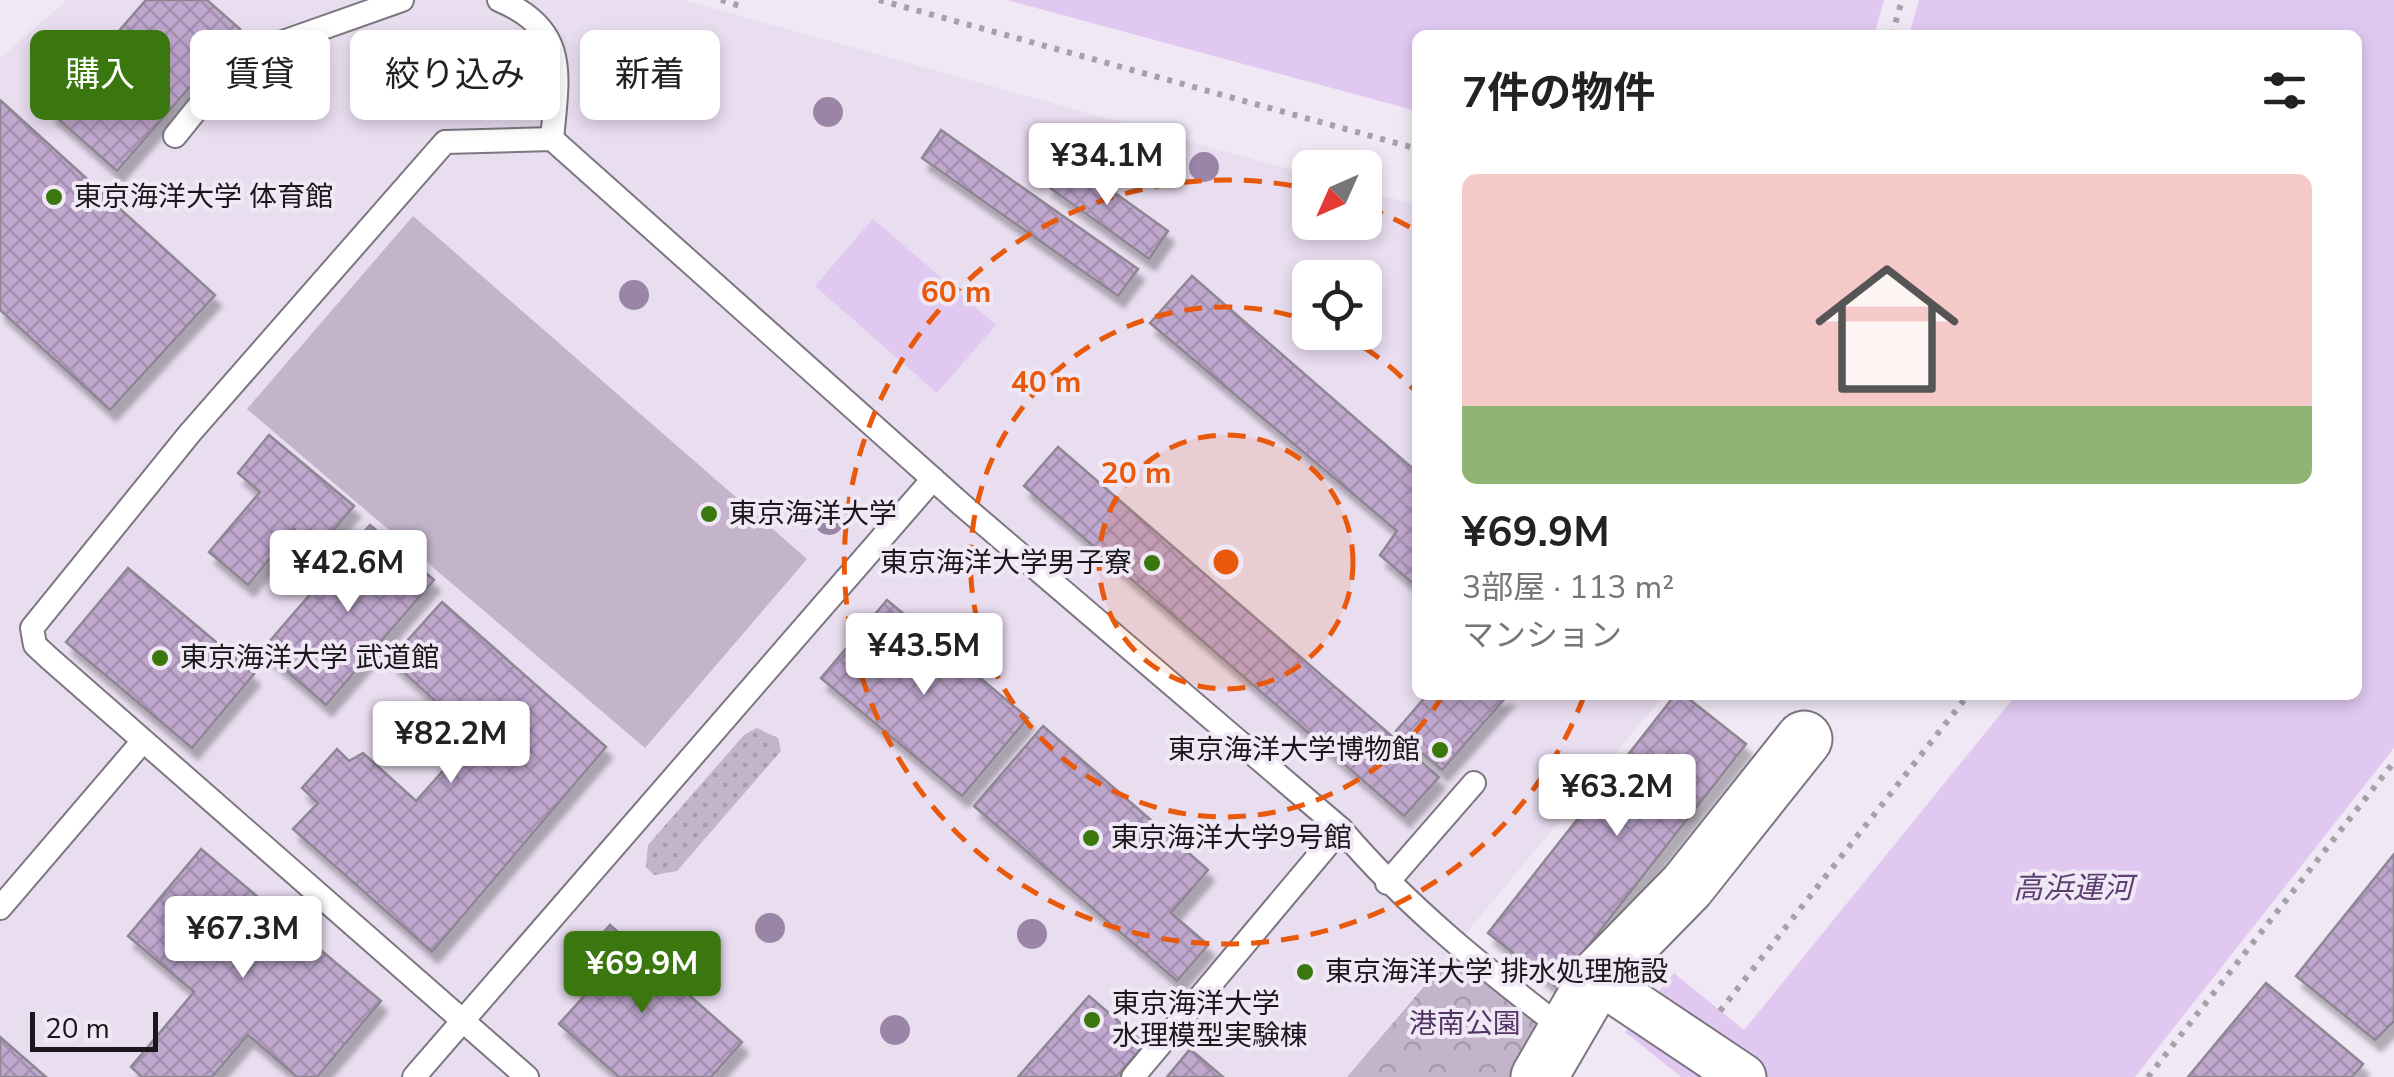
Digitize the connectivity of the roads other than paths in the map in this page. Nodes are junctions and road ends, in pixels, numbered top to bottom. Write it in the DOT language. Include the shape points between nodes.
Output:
graph roads {
  1 [pos="402,0"];
  2 [pos="498,0"];
  3 [pos="175,136"];
  4 [pos="552,139"];
  5 [pos="933,479"];
  6 [pos="1804,739"];
  7 [pos="143,741"];
  8 [pos="1474,783"];
  9 [pos="1341,829"];
  10 [pos="1387,883"];
  11 [pos="0,908"];
  12 [pos="1606,986"];
  13 [pos="462,1021"];
  14 [pos="1566,1031"];
  15 [pos="414,1077"];
  16 [pos="527,1077"];
  17 [pos="1133,1077"];
  18 [pos="1539,1077"];
  19 [pos="1742,1077"];
  1 -- 3 [label="lane" via="249,54 233,64"];
  2 -- 4 [label="lane" via="544,27 554,49"];
  4 -- 5 [label="lane"];
  4 -- 7 [label="lane" via="445,142 38,615 35,645"];
  5 -- 9 [label="lane"];
  5 -- 13 [label="lane"];
  6 -- 12 [label="street"];
  7 -- 11 [label="lane"];
  7 -- 13 [label="lane"];
  8 -- 10 [label="lane"];
  9 -- 10 [label="lane"];
  9 -- 17 [label="lane"];
  10 -- 14 [label="lane"];
  12 -- 14 [label="street"];
  12 -- 19 [label="street"];
  13 -- 15 [label="lane"];
  13 -- 16 [label="lane"];
  14 -- 18 [label="street"];
}
